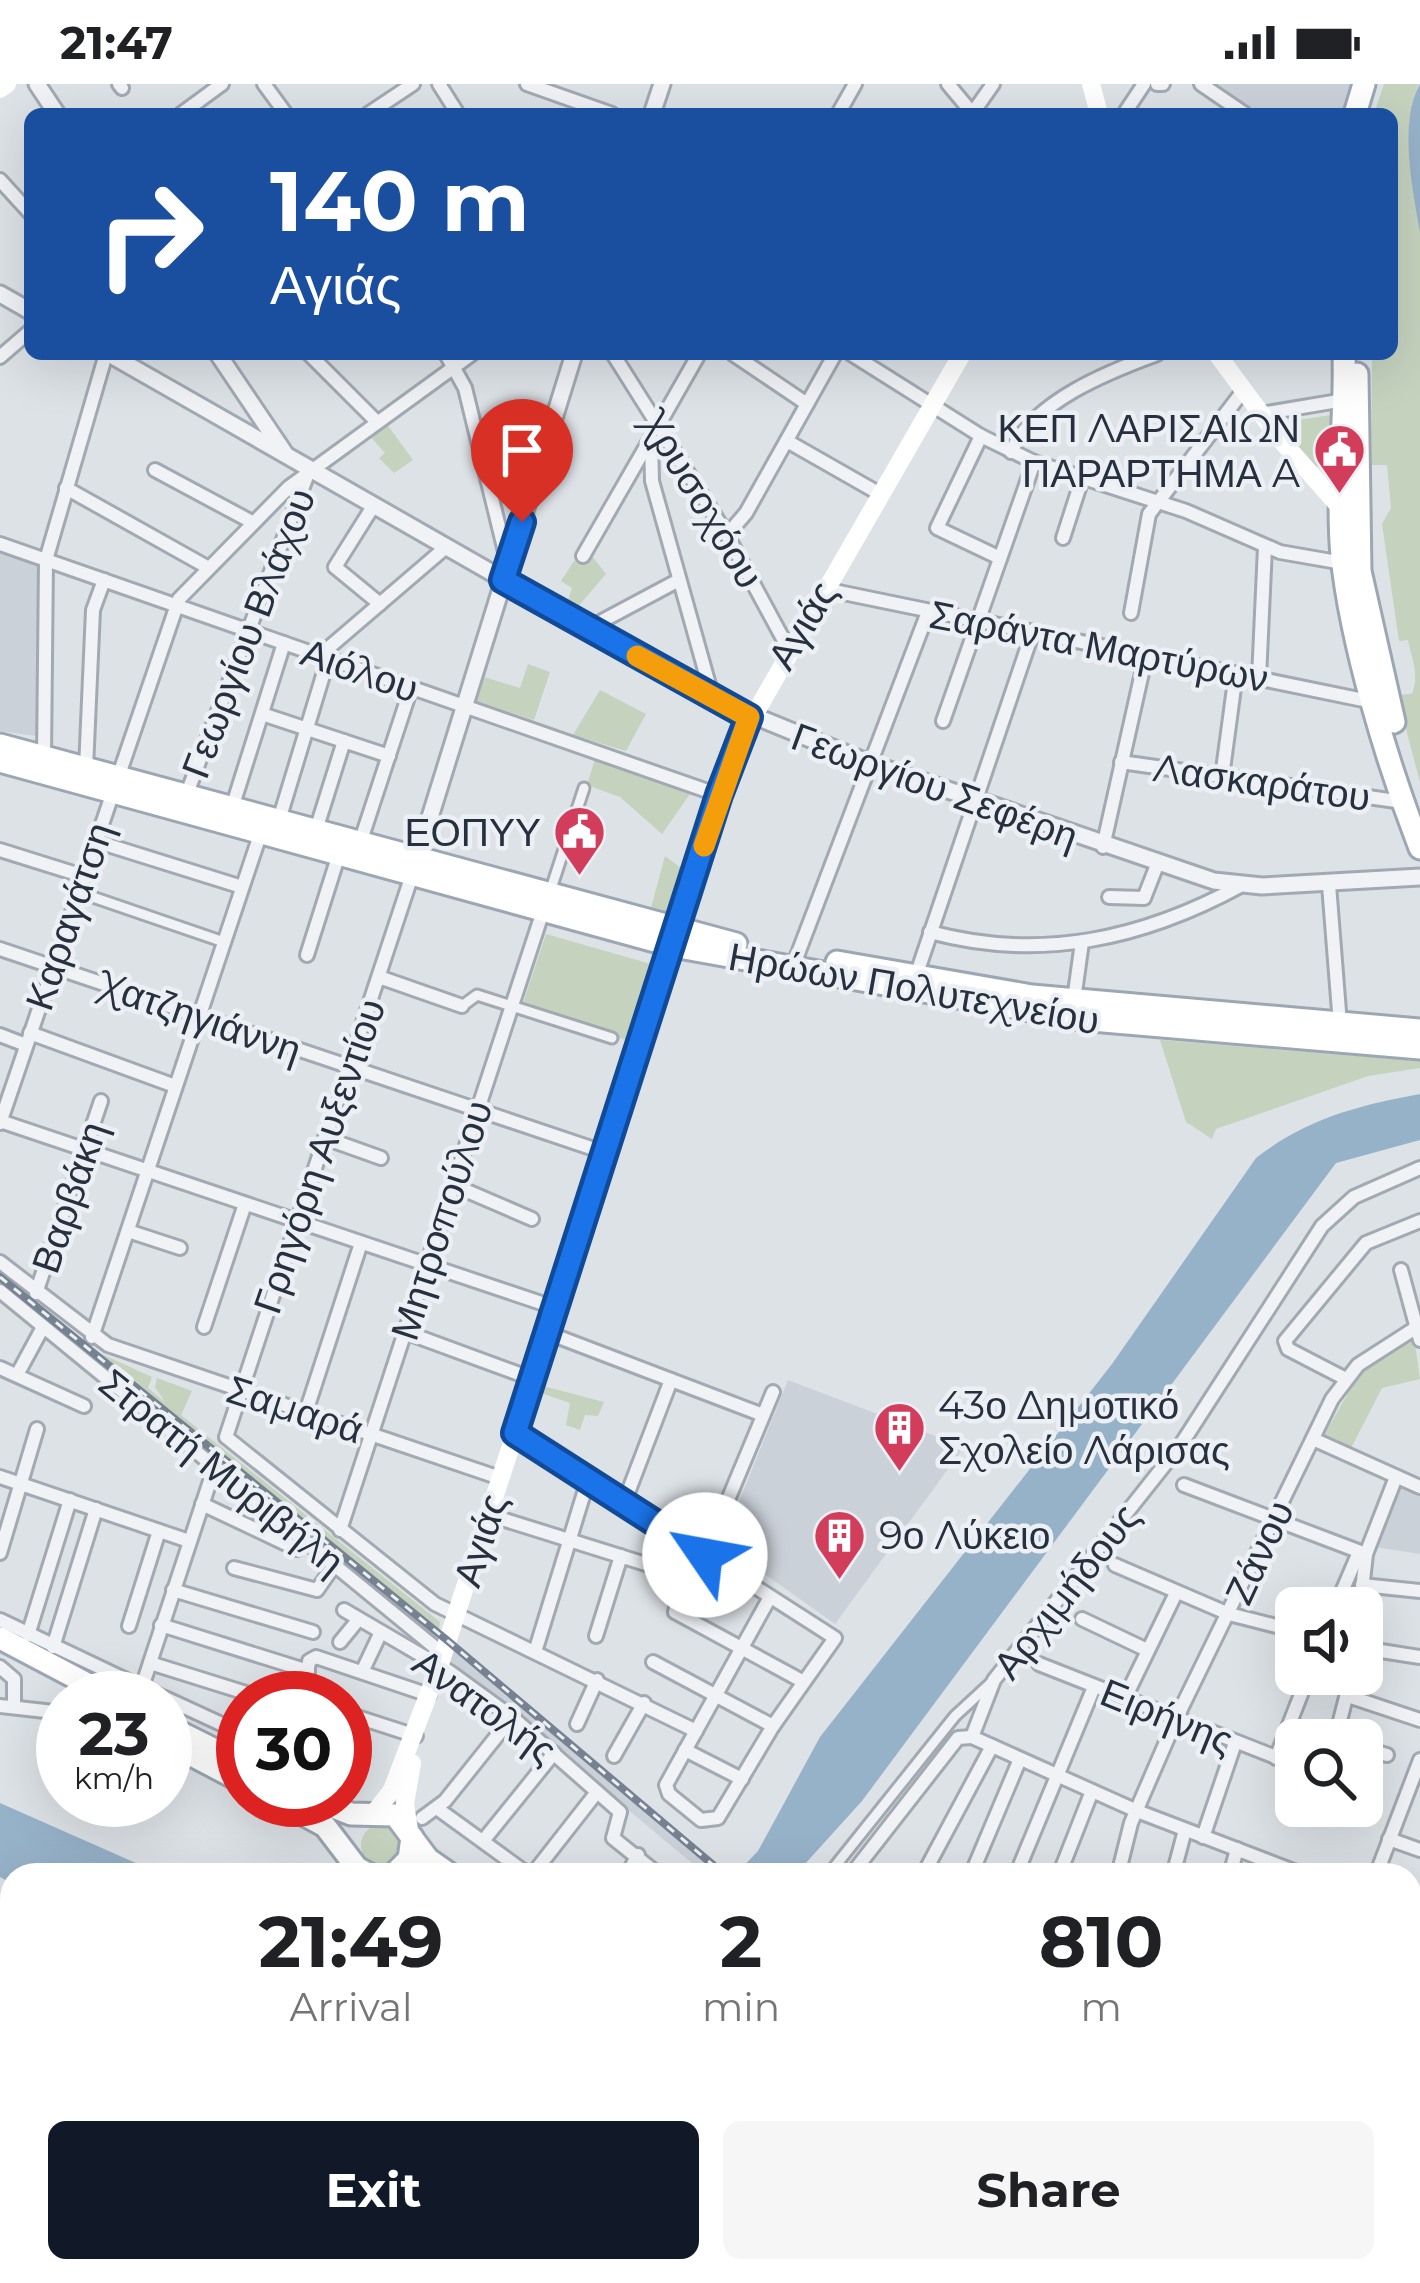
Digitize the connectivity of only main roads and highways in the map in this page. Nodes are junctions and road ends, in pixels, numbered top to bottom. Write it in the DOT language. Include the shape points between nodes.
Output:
graph roads {
  1 [pos="958,360"];
  2 [pos="1221,360"];
  3 [pos="1344,360"];
  4 [pos="1356,360"];
  5 [pos="1340,508"];
  6 [pos="1359,526"];
  7 [pos="0,745"];
  8 [pos="0,761"];
  9 [pos="114,784"];
  10 [pos="1412,802"];
  11 [pos="270,826"];
  12 [pos="1420,848"];
  13 [pos="414,867"];
  14 [pos="676,938"];
  15 [pos="1420,1030"];
  16 [pos="1420,1048"];
  17 [pos="0,1638"];
  18 [pos="0,1653"];
  19 [pos="63,1671"];
  20 [pos="36,1672"];
  21 [pos="416,1736"];
  22 [pos="372,1813"];
  23 [pos="372,1814"];
  24 [pos="326,1827"];
  25 [pos="355,1827"];
  26 [pos="415,1828"];
  27 [pos="351,1862"];
  28 [pos="406,1863"];
  29 [pos="440,1863"];
  1 -- 14 [label="main road, Αγιάς" via="749,717"];
  2 -- 5 [label="main road"];
  3 -- 5 [label="main road"];
  4 -- 6 [label="main road"];
  5 -- 6 [label="main road"];
  5 -- 10 [label="main road" via="1343,562 1374,703"];
  6 -- 10 [label="main road" via="1372,636"];
  7 -- 9 [label="main road, Ηρώων Πολυτεχνείου" via="86,768"];
  8 -- 9 [label="main road, Ηρώων Πολυτεχνείου"];
  9 -- 11 [label="main road, Ηρώων Πολυτεχνείου"];
  9 -- 11 [label="main road, Ηρώων Πολυτεχνείου" via="232,808"];
  10 -- 12 [label="main road"];
  11 -- 13 [label="main road, Ηρώων Πολυτεχνείου" via="339,854"];
  11 -- 13 [label="main road, Ηρώων Πολυτεχνείου" via="360,842"];
  13 -- 14 [label="main road, Ηρώων Πολυτεχνείου"];
  14 -- 15 [label="main road, Ηρώων Πολυτεχνείου" via="1074,1000"];
  14 -- 16 [label="main road, Ηρώων Πολυτεχνείου" via="1080,1019"];
  14 -- 21 [label="main road, Αγιάς"];
  17 -- 19 [label="main road"];
  18 -- 20 [label="main road"];
  21 -- 22 [label="main road, Αγιάς" via="392,1790"];
  21 -- 26 [label="main road, Αγιάς" via="405,1804"];
  23 -- 26 [label="main road" via="395,1815"];
  24 -- 27 [label="main road"];
  25 -- 27 [label="main road"];
  26 -- 28 [label="main road"];
  26 -- 29 [label="main road"];
}
